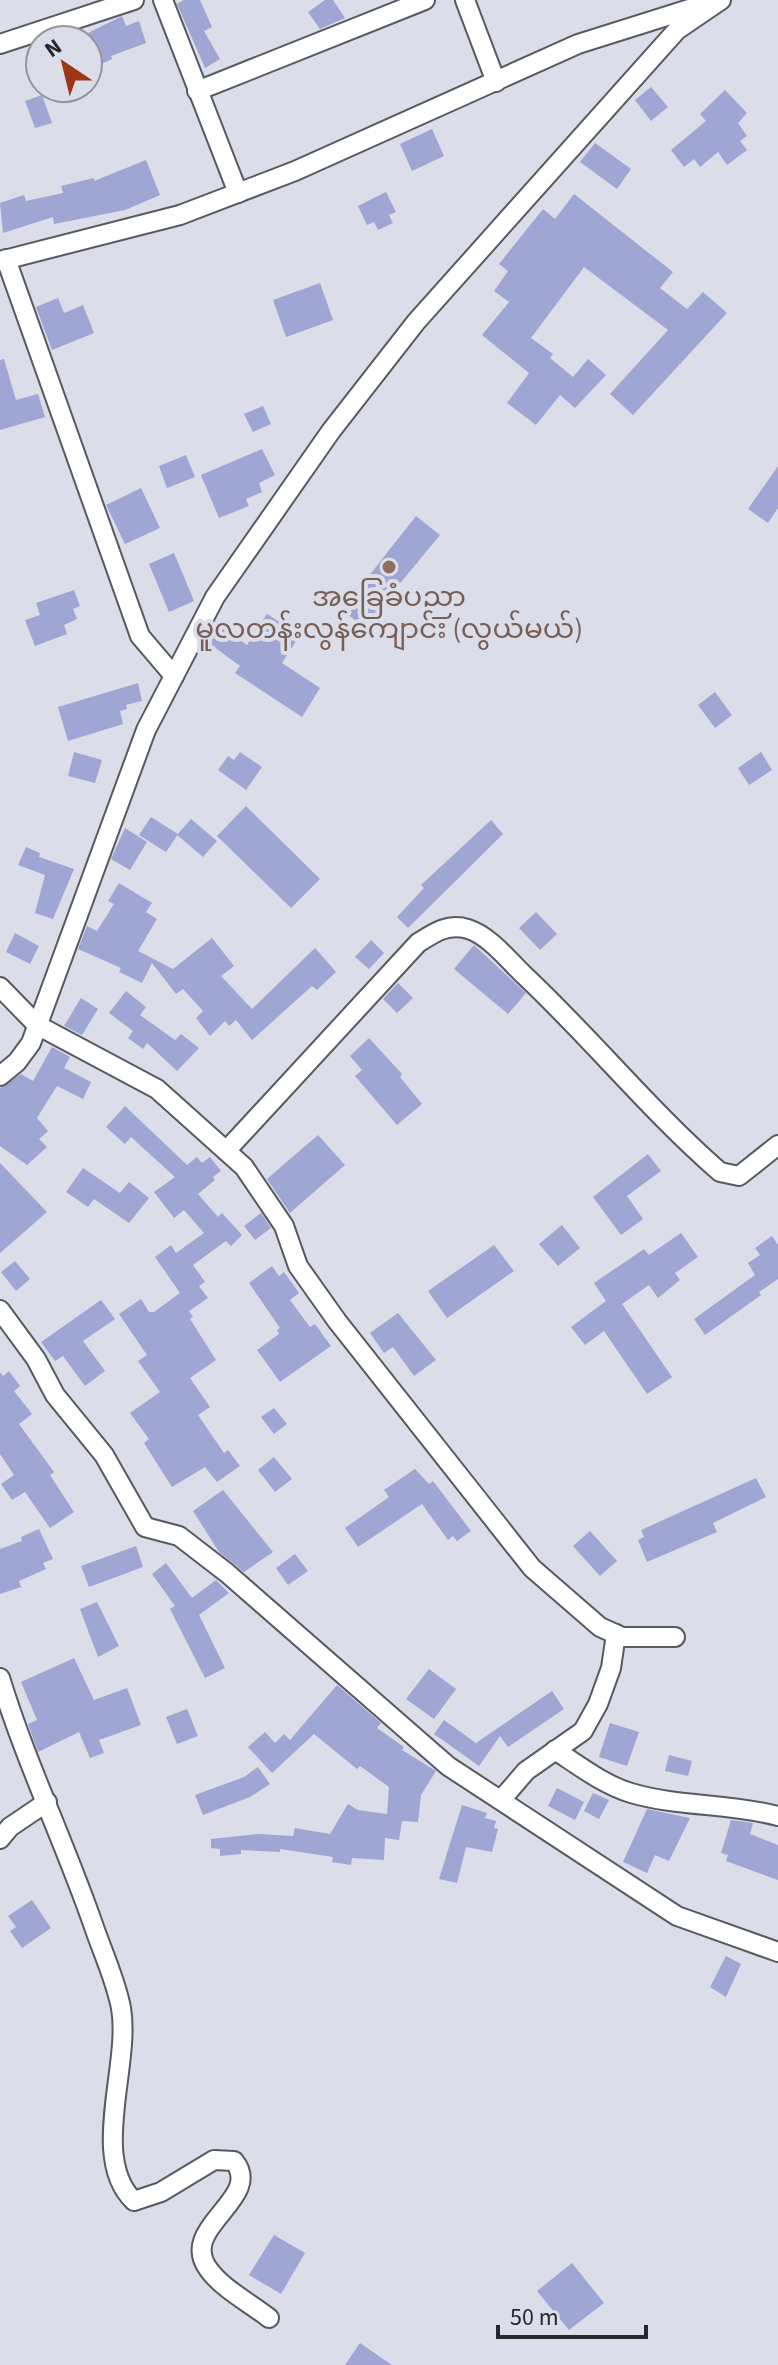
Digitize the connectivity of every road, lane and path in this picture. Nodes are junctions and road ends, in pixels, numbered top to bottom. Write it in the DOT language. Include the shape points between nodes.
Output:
graph roads {
  1 [pos="134,0"];
  2 [pos="163,0"];
  3 [pos="425,0"];
  4 [pos="465,0"];
  5 [pos="719,0"];
  6 [pos="640,25"];
  7 [pos="0,44"];
  8 [pos="658,51"];
  9 [pos="496,82"];
  10 [pos="197,91"];
  11 [pos="238,193"];
  12 [pos="3,260"];
  13 [pos="174,676"];
  14 [pos="0,987"];
  15 [pos="37,1025"];
  16 [pos="0,1076"];
  17 [pos="778,1145"];
  18 [pos="226,1151"];
  19 [pos="0,1310"];
  20 [pos="616,1634"];
  21 [pos="675,1637"];
  22 [pos="0,1678"];
  23 [pos="555,1750"];
  24 [pos="501,1800"];
  25 [pos="47,1802"];
  26 [pos="778,1816"];
  27 [pos="0,1839"];
  28 [pos="778,1952"];
  29 [pos="269,2318"];
  1 -- 7 [label="street"];
  2 -- 10 [label="street"];
  3 -- 10 [label="street"];
  4 -- 9 [label="street"];
  5 -- 6 [label="street"];
  5 -- 8 [label="street"];
  6 -- 8 [label="street"];
  6 -- 9 [label="street" via="578,44"];
  8 -- 13 [label="street" via="416,322 331,431 215,597"];
  9 -- 11 [label="street"];
  10 -- 11 [label="street"];
  11 -- 12 [label="street" via="180,215"];
  12 -- 13 [label="street" via="140,636"];
  13 -- 15 [label="street" via="114,808"];
  14 -- 15 [label="street"];
  15 -- 16 [label="street" via="31,1043"];
  15 -- 18 [label="street" via="157,1089"];
  17 -- 18 [label="street" via="739,1176 720,1172 585,1032 490,944 471,930 453,926 418,943"];
  18 -- 20 [label="street" via="244,1167 284,1226 298,1266 337,1321 532,1568 600,1627"];
  19 -- 24 [label="street" via="55,1395 104,1455 145,1527 179,1536 448,1766"];
  20 -- 21 [label="street"];
  20 -- 23 [label="street" via="598,1704 583,1731"];
  22 -- 25 [label="street"];
  23 -- 24 [label="street" via="526,1771"];
  23 -- 26 [label="street" via="628,1793 686,1804 743,1806"];
  24 -- 28 [label="street" via="677,1916"];
  25 -- 27 [label="street"];
  25 -- 29 [label="street" via="121,2008 117,2180 134,2201 161,2192 214,2160 234,2161 242,2170 242,2184 204,2235 202,2258 210,2272"];
}
